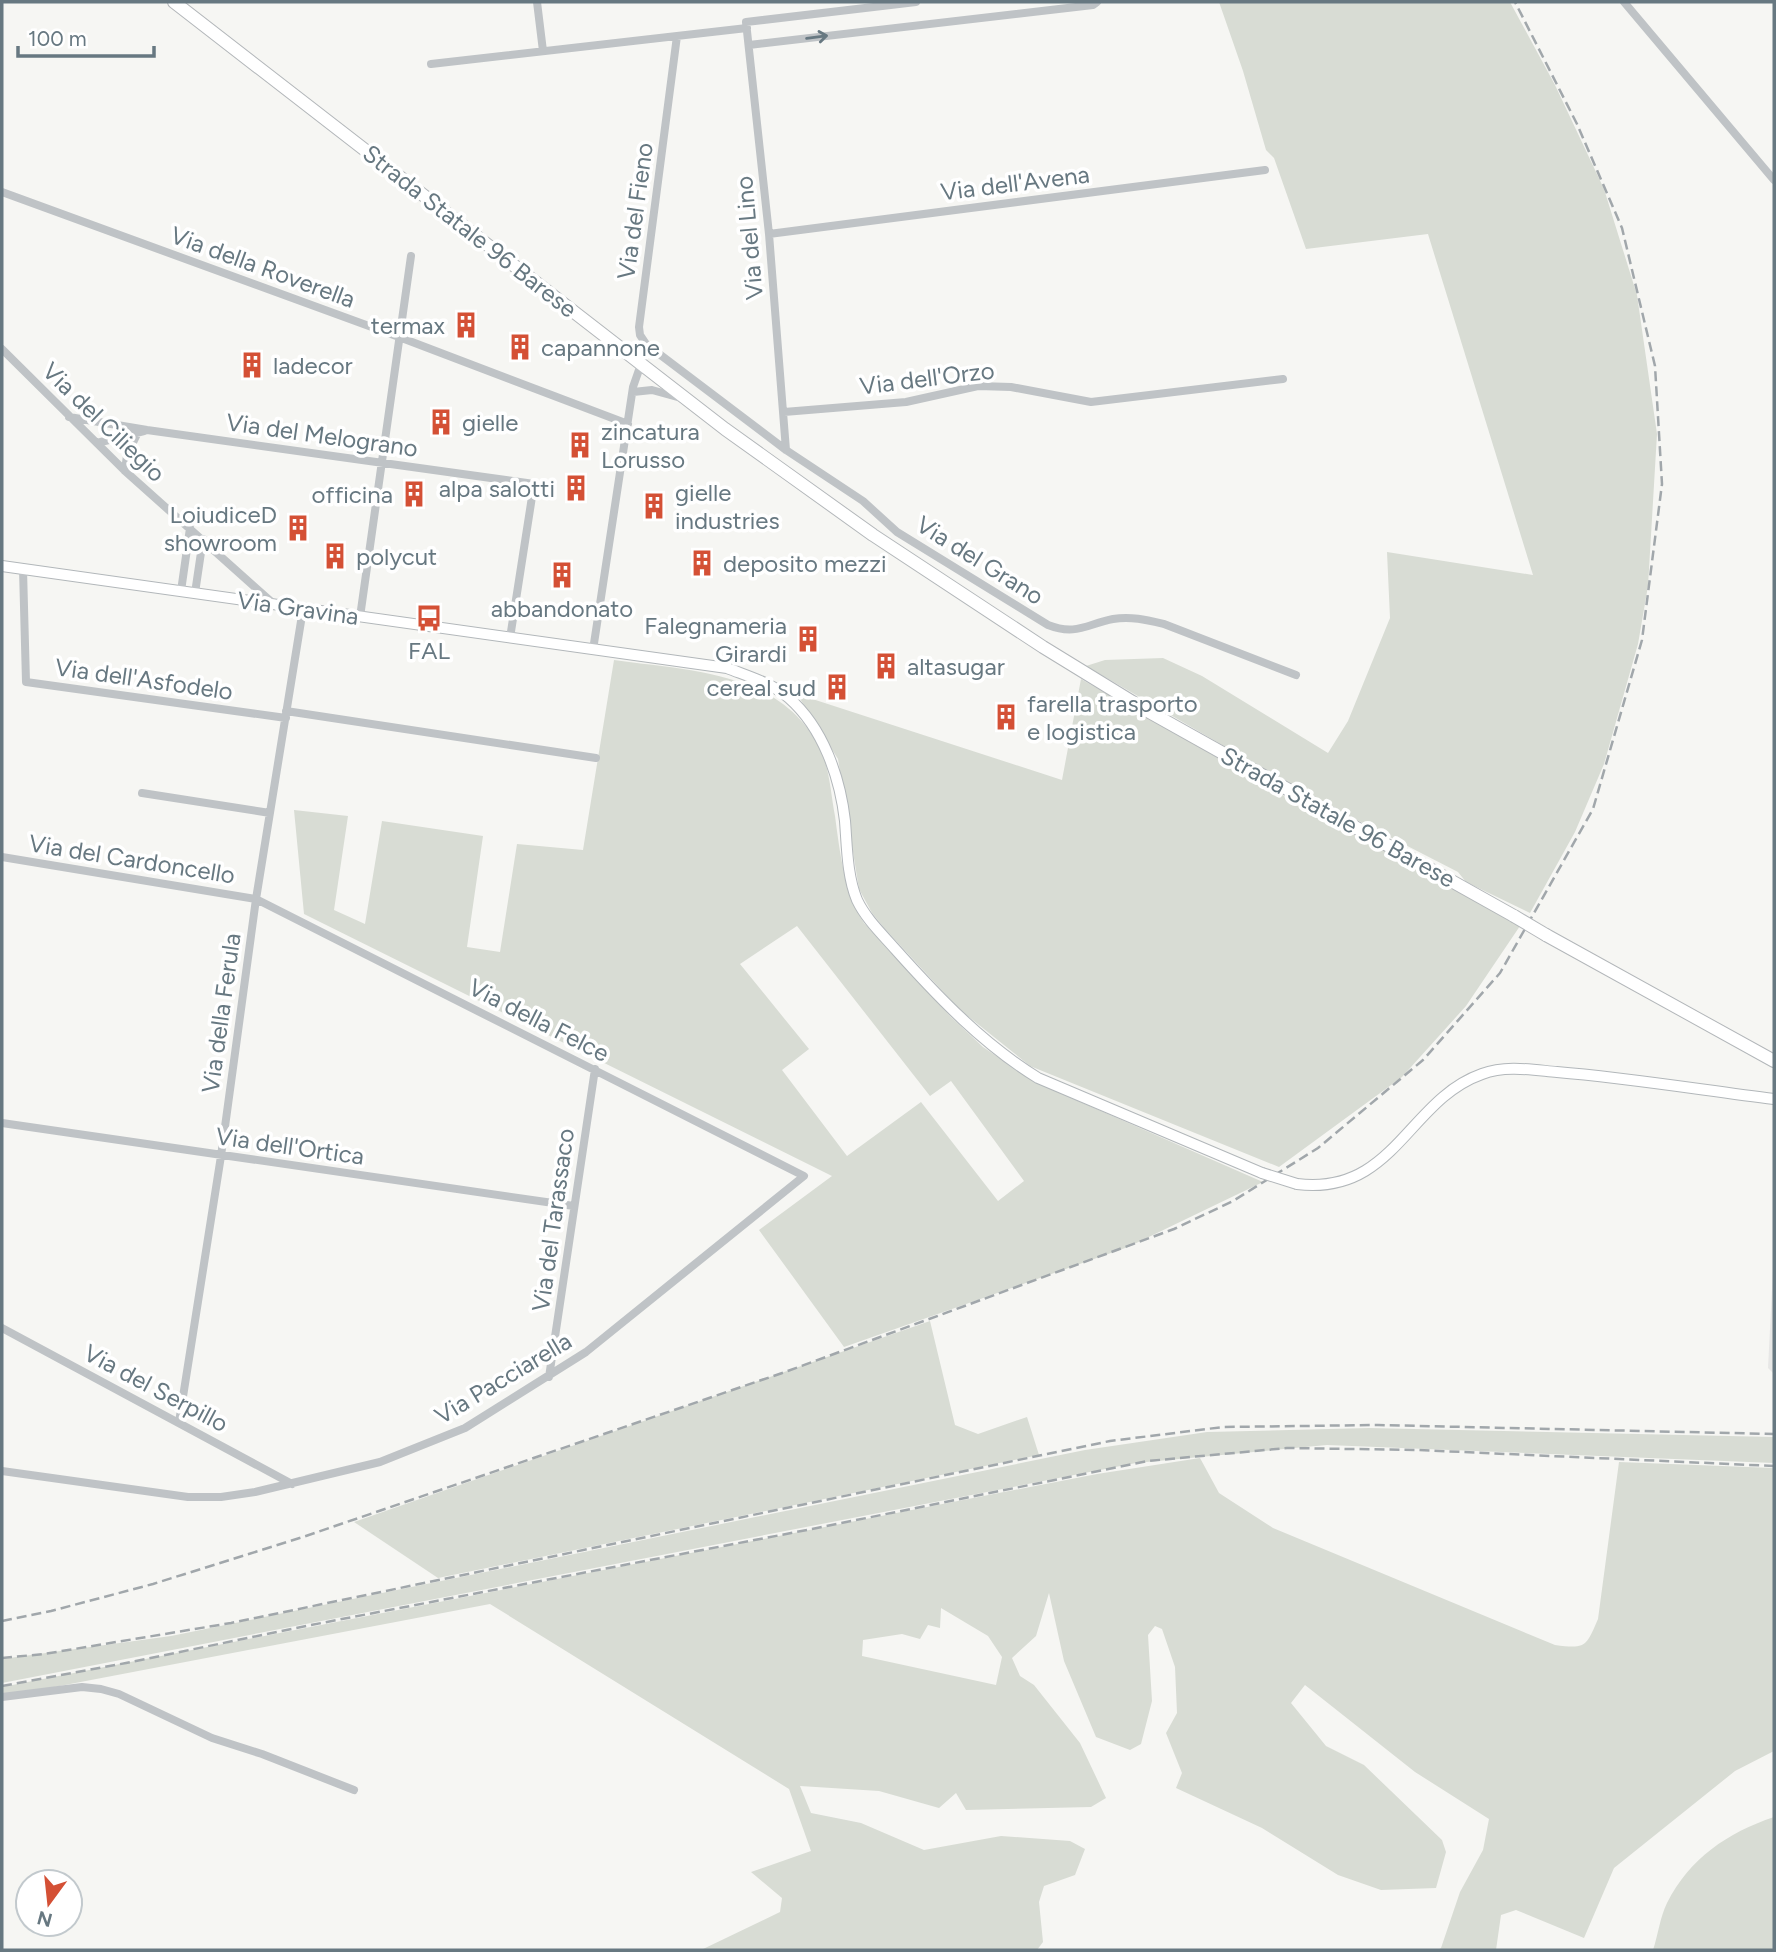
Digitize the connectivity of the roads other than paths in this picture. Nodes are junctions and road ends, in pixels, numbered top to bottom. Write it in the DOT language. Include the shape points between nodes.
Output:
graph roads {
  1 [pos="174,2"];
  2 [pos="537,2"];
  3 [pos="916,2"];
  4 [pos="1097,2"];
  5 [pos="1624,2"];
  6 [pos="747,25"];
  7 [pos="677,36"];
  8 [pos="749,45"];
  9 [pos="543,51"];
  10 [pos="431,64"];
  11 [pos="1265,170"];
  12 [pos="1774,180"];
  13 [pos="2,192"];
  14 [pos="769,234"];
  15 [pos="411,256"];
  16 [pos="400,337"];
  17 [pos="2,349"];
  18 [pos="641,364"];
  19 [pos="653,373"];
  20 [pos="682,373"];
  21 [pos="1283,379"];
  22 [pos="669,385"];
  23 [pos="643,390"];
  24 [pos="633,393"];
  25 [pos="688,400"];
  26 [pos="784,412"];
  27 [pos="69,417"];
  28 [pos="628,424"];
  29 [pos="143,431"];
  30 [pos="97,443"];
  31 [pos="786,450"];
  32 [pos="382,463"];
  33 [pos="125,471"];
  34 [pos="190,528"];
  35 [pos="202,539"];
  36 [pos="2,566"];
  37 [pos="23,569"];
  38 [pos="181,591"];
  39 [pos="195,593"];
  40 [pos="275,605"];
  41 [pos="303,609"];
  42 [pos="360,617"];
  43 [pos="510,638"];
  44 [pos="593,650"];
  45 [pos="1296,675"];
  46 [pos="286,715"];
  47 [pos="596,758"];
  48 [pos="142,793"];
  49 [pos="270,813"];
  50 [pos="2,857"];
  51 [pos="256,899"];
  52 [pos="1769,1058"];
  53 [pos="595,1069"];
  54 [pos="1774,1100"];
  55 [pos="2,1123"];
  56 [pos="221,1156"];
  57 [pos="804,1176"];
  58 [pos="574,1206"];
  59 [pos="2,1328"];
  60 [pos="549,1377"];
  61 [pos="179,1422"];
  62 [pos="2,1471"];
  63 [pos="292,1484"];
  64 [pos="2,1697"];
  65 [pos="354,1790"];
  1 -- 18 [label="main road, Strada Statale 96 Barese"];
  2 -- 9 [label="street"];
  3 -- 6 [label="street"];
  8 -- 4 [label="street, one-way"];
  5 -- 12 [label="street"];
  6 -- 7 [label="street"];
  6 -- 8 [label="street, Via del Lino"];
  7 -- 9 [label="street"];
  7 -- 20 [label="street, Via del Fieno" via="639,327 646,344"];
  8 -- 14 [label="street, Via del Lino"];
  9 -- 10 [label="street"];
  11 -- 14 [label="street, Via dell'Avena"];
  13 -- 16 [label="street, Via della Roverella"];
  14 -- 26 [label="street, Via del Lino"];
  15 -- 16 [label="street"];
  16 -- 28 [label="street, Via della Roverella"];
  16 -- 32 [label="street"];
  17 -- 27 [label="street, Via del Ciliegio"];
  18 -- 19 [label="main road, Strada Statale 96 Barese"];
  18 -- 24 [label="street"];
  19 -- 22 [label="main road, Strada Statale 96 Barese"];
  19 -- 23 [label="street"];
  20 -- 22 [label="street"];
  20 -- 31 [label="street, Via del Grano"];
  21 -- 26 [label="street, Via dell'Orzo" via="1091,402 1012,387 978,386 897,403"];
  22 -- 25 [label="main road, Strada Statale 96 Barese"];
  23 -- 24 [label="street"];
  23 -- 25 [label="street"];
  24 -- 28 [label="street"];
  25 -- 52 [label="main road, Strada Statale 96 Barese, bridge" via="873,535 1043,648"];
  26 -- 31 [label="street, Via del Lino"];
  27 -- 29 [label="street, Via del Melograno"];
  27 -- 30 [label="street, Via del Ciliegio"];
  28 -- 44 [label="street"];
  29 -- 30 [label="street"];
  29 -- 32 [label="street, Via del Melograno"];
  29 -- 33 [label="street" via="127,455"];
  30 -- 33 [label="street, Via del Ciliegio"];
  31 -- 45 [label="street, Via del Grano" via="863,501 897,531 1048,625 1069,631 1114,619 1143,619"];
  32 -- 42 [label="street"];
  32 -- 43 [label="street, Via del Melograno" via="534,484"];
  33 -- 34 [label="street, Via del Ciliegio"];
  34 -- 35 [label="street, Via del Ciliegio"];
  34 -- 38 [label="street"];
  35 -- 39 [label="street"];
  35 -- 40 [label="street, Via del Ciliegio"];
  36 -- 37 [label="main road, Via Gravina"];
  37 -- 38 [label="main road, Via Gravina"];
  37 -- 46 [label="street, Via dell'Asfodelo" via="26,682"];
  38 -- 39 [label="main road, Via Gravina"];
  39 -- 40 [label="main road, Via Gravina"];
  40 -- 41 [label="main road, Via Gravina"];
  41 -- 42 [label="main road, Via Gravina"];
  41 -- 46 [label="street, Via della Ferula"];
  42 -- 43 [label="main road, Via Gravina"];
  43 -- 44 [label="main road, Via Gravina"];
  44 -- 54 [label="main road, Via Gravina, bridge" via="727,668 789,698 815,730 832,764 857,899 869,919 962,1021 1038,1078 1262,1173 1312,1186 1352,1179 1387,1155 1447,1094 1483,1073 1512,1069 1582,1074"];
  46 -- 47 [label="street, Via dell'Asfodelo"];
  46 -- 49 [label="street, Via della Ferula"];
  48 -- 49 [label="street"];
  49 -- 51 [label="street, Via della Ferula"];
  50 -- 51 [label="street, Via del Cardoncello"];
  51 -- 53 [label="street, Via della Felce"];
  51 -- 56 [label="street, Via della Ferula"];
  53 -- 57 [label="street, Via della Felce"];
  53 -- 58 [label="street, Via del Tarassaco"];
  55 -- 56 [label="street, Via dell'Ortica"];
  56 -- 58 [label="street, Via dell'Ortica"];
  56 -- 61 [label="street, Via della Ferula"];
  57 -- 60 [label="street, Via Pacciarella"];
  58 -- 60 [label="street, Via del Tarassaco"];
  59 -- 61 [label="street, Via del Serpillo"];
  60 -- 63 [label="street, Via Pacciarella" via="465,1428 380,1462"];
  61 -- 63 [label="street, Via del Serpillo"];
  62 -- 63 [label="street, Via Pacciarella" via="188,1497 221,1497"];
  64 -- 65 [label="street" via="82,1687 101,1689 212,1738"];
}
